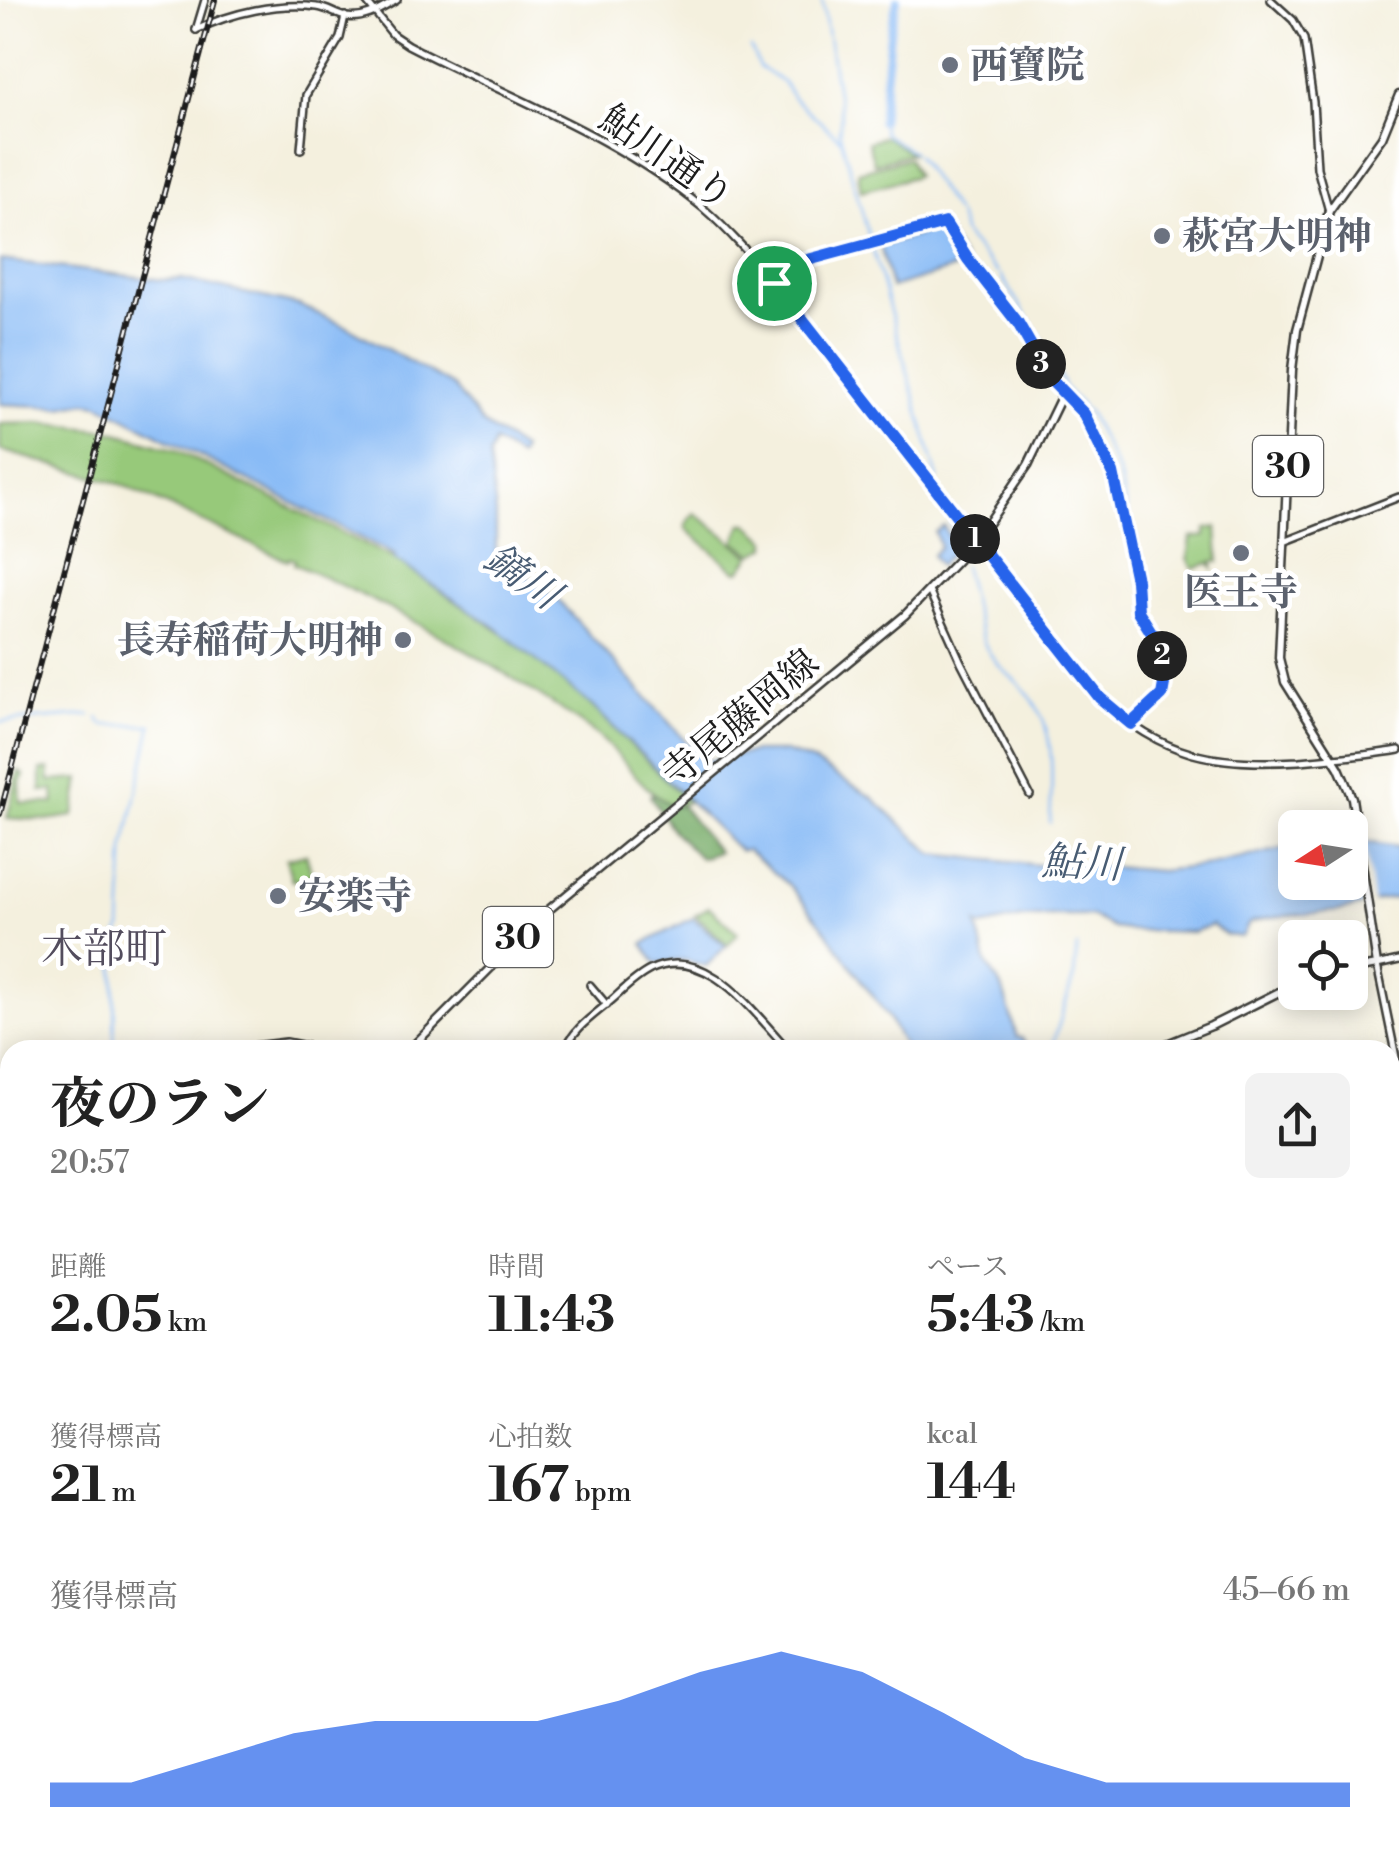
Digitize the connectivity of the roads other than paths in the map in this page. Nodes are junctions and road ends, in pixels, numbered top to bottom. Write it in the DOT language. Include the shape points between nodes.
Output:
graph roads {
  1 [pos="205,0"];
  2 [pos="366,0"];
  3 [pos="397,0"];
  4 [pos="1270,0"];
  5 [pos="373,13"];
  6 [pos="345,16"];
  7 [pos="1399,95"];
  8 [pos="301,149"];
  9 [pos="1330,211"];
  10 [pos="774,283"];
  11 [pos="1063,392"];
  12 [pos="1399,497"];
  13 [pos="976,541"];
  14 [pos="1284,542"];
  15 [pos="929,592"];
  16 [pos="1131,724"];
  17 [pos="1399,750"];
  18 [pos="1334,758"];
  19 [pos="1030,795"];
  20 [pos="1399,960"];
  21 [pos="1376,961"];
  22 [pos="1368,964"];
  23 [pos="590,985"];
  24 [pos="1278,992"];
  25 [pos="607,1004"];
  26 [pos="419,1040"];
  27 [pos="571,1040"];
  28 [pos="779,1040"];
  29 [pos="1177,1040"];
  30 [pos="1392,1040"];
  1 -- 6 [label="street" via="196,30 297,6"];
  2 -- 5 [label="street, 鮎川通り"];
  3 -- 5 [label="street"];
  4 -- 9 [label="street" via="1304,38 1317,168"];
  5 -- 6 [label="street"];
  5 -- 10 [label="street, 鮎川通り" via="408,45 639,162 703,208"];
  6 -- 8 [label="street" via="340,38 306,96"];
  7 -- 9 [label="main road, 30" via="1382,137"];
  9 -- 14 [label="main road, 30" via="1295,342"];
  10 -- 11 [label="street" via="804,261 945,223"];
  10 -- 13 [label="street, 鮎川通り"];
  11 -- 13 [label="main road, 寺尾藤岡線" via="1028,465"];
  11 -- 16 [label="street" via="1084,414 1113,473 1138,611 1161,648 1162,695"];
  12 -- 14 [label="street"];
  13 -- 15 [label="main road, 寺尾藤岡線 / 30"];
  13 -- 16 [label="street, 鮎川通り" via="1100,698"];
  14 -- 18 [label="main road, 30" via="1282,672"];
  15 -- 19 [label="street"];
  15 -- 26 [label="main road, 寺尾藤岡線 / 30" via="540,918"];
  16 -- 18 [label="street, 鮎川通り" via="1181,752 1223,762"];
  17 -- 18 [label="street, 鮎川通り"];
  18 -- 21 [label="main road, 30" via="1350,791"];
  20 -- 21 [label="street"];
  21 -- 22 [label="main road"];
  21 -- 30 [label="street"];
  23 -- 25 [label="street"];
  24 -- 29 [label="main road"];
  25 -- 27 [label="street"];
  25 -- 28 [label="street" via="650,970 697,967 723,983"];
}
